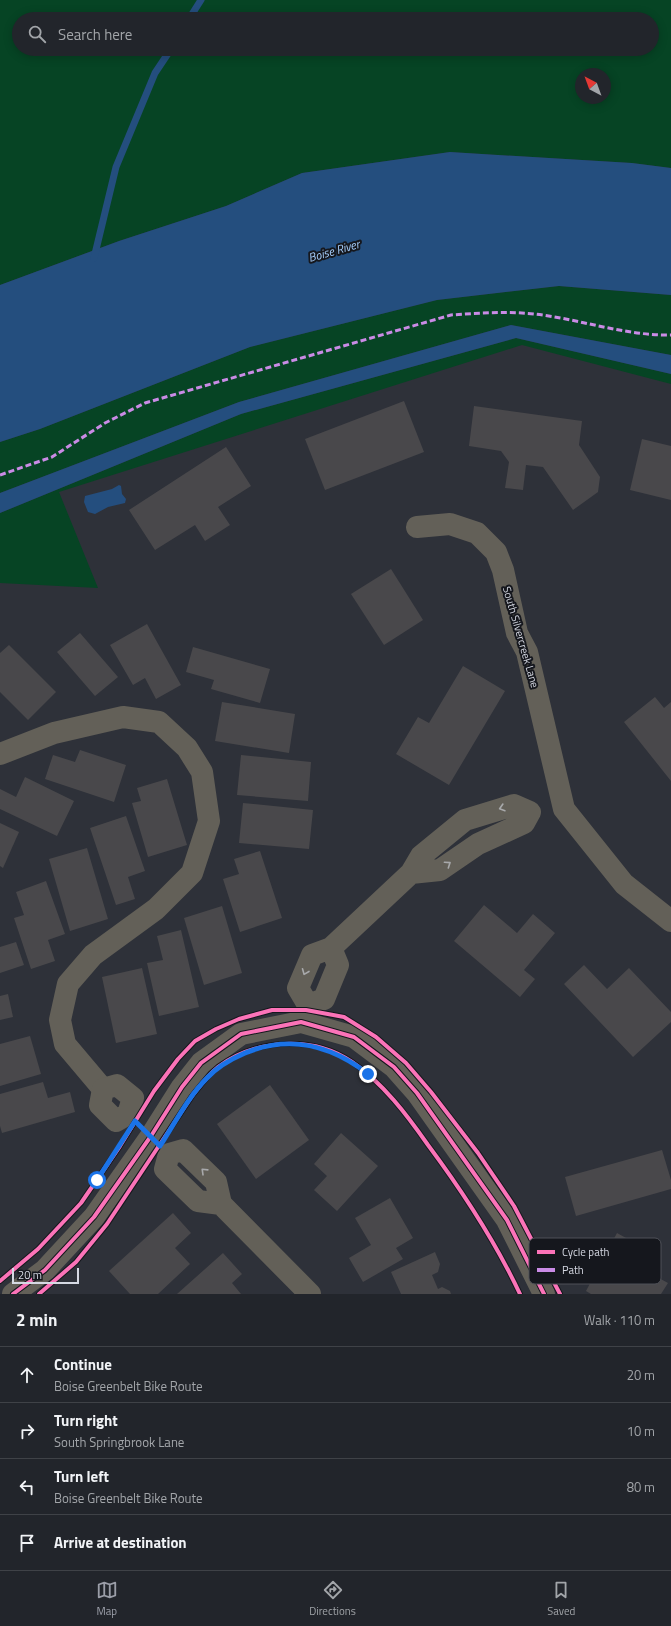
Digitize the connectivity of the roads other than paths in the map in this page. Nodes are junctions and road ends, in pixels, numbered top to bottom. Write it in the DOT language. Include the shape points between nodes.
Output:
graph roads {
  1 [pos="417,527"];
  2 [pos="0,754"];
  3 [pos="564,809"];
  4 [pos="671,921"];
  5 [pos="305,1014"];
  6 [pos="151,1136"];
  7 [pos="529,1264"];
  8 [pos="539,1284"];
  9 [pos="13,1294"];
  10 [pos="310,1294"];
  11 [pos="544,1294"];
  1 -- 3 [label="street, South Silvercreek Lane" via="450,524 477,533 496,552 503,570 517,633 527,652"];
  2 -- 6 [label="street" via="54,734 123,717 158,722 187,748 202,772 209,821 192,873 156,909 93,955 68,984 60,1020 64,1044 103,1090 117,1085 133,1098 128,1114"];
  3 -- 4 [label="street, South Silvercreek Lane" via="624,884"];
  3 -- 5 [label="street" via="530,812 524,822 478,844 440,870 411,874 331,948 312,955 298,988"];
  5 -- 6 [label="street" via="241,1034 201,1063 182,1087"];
  5 -- 7 [label="street" via="354,1037 394,1066 417,1093 507,1220"];
  6 -- 9 [label="street" via="94,1217 45,1270"];
  6 -- 10 [label="street" via="168,1154 183,1150 216,1182 221,1204"];
  8 -- 11 [label="street"];
}
